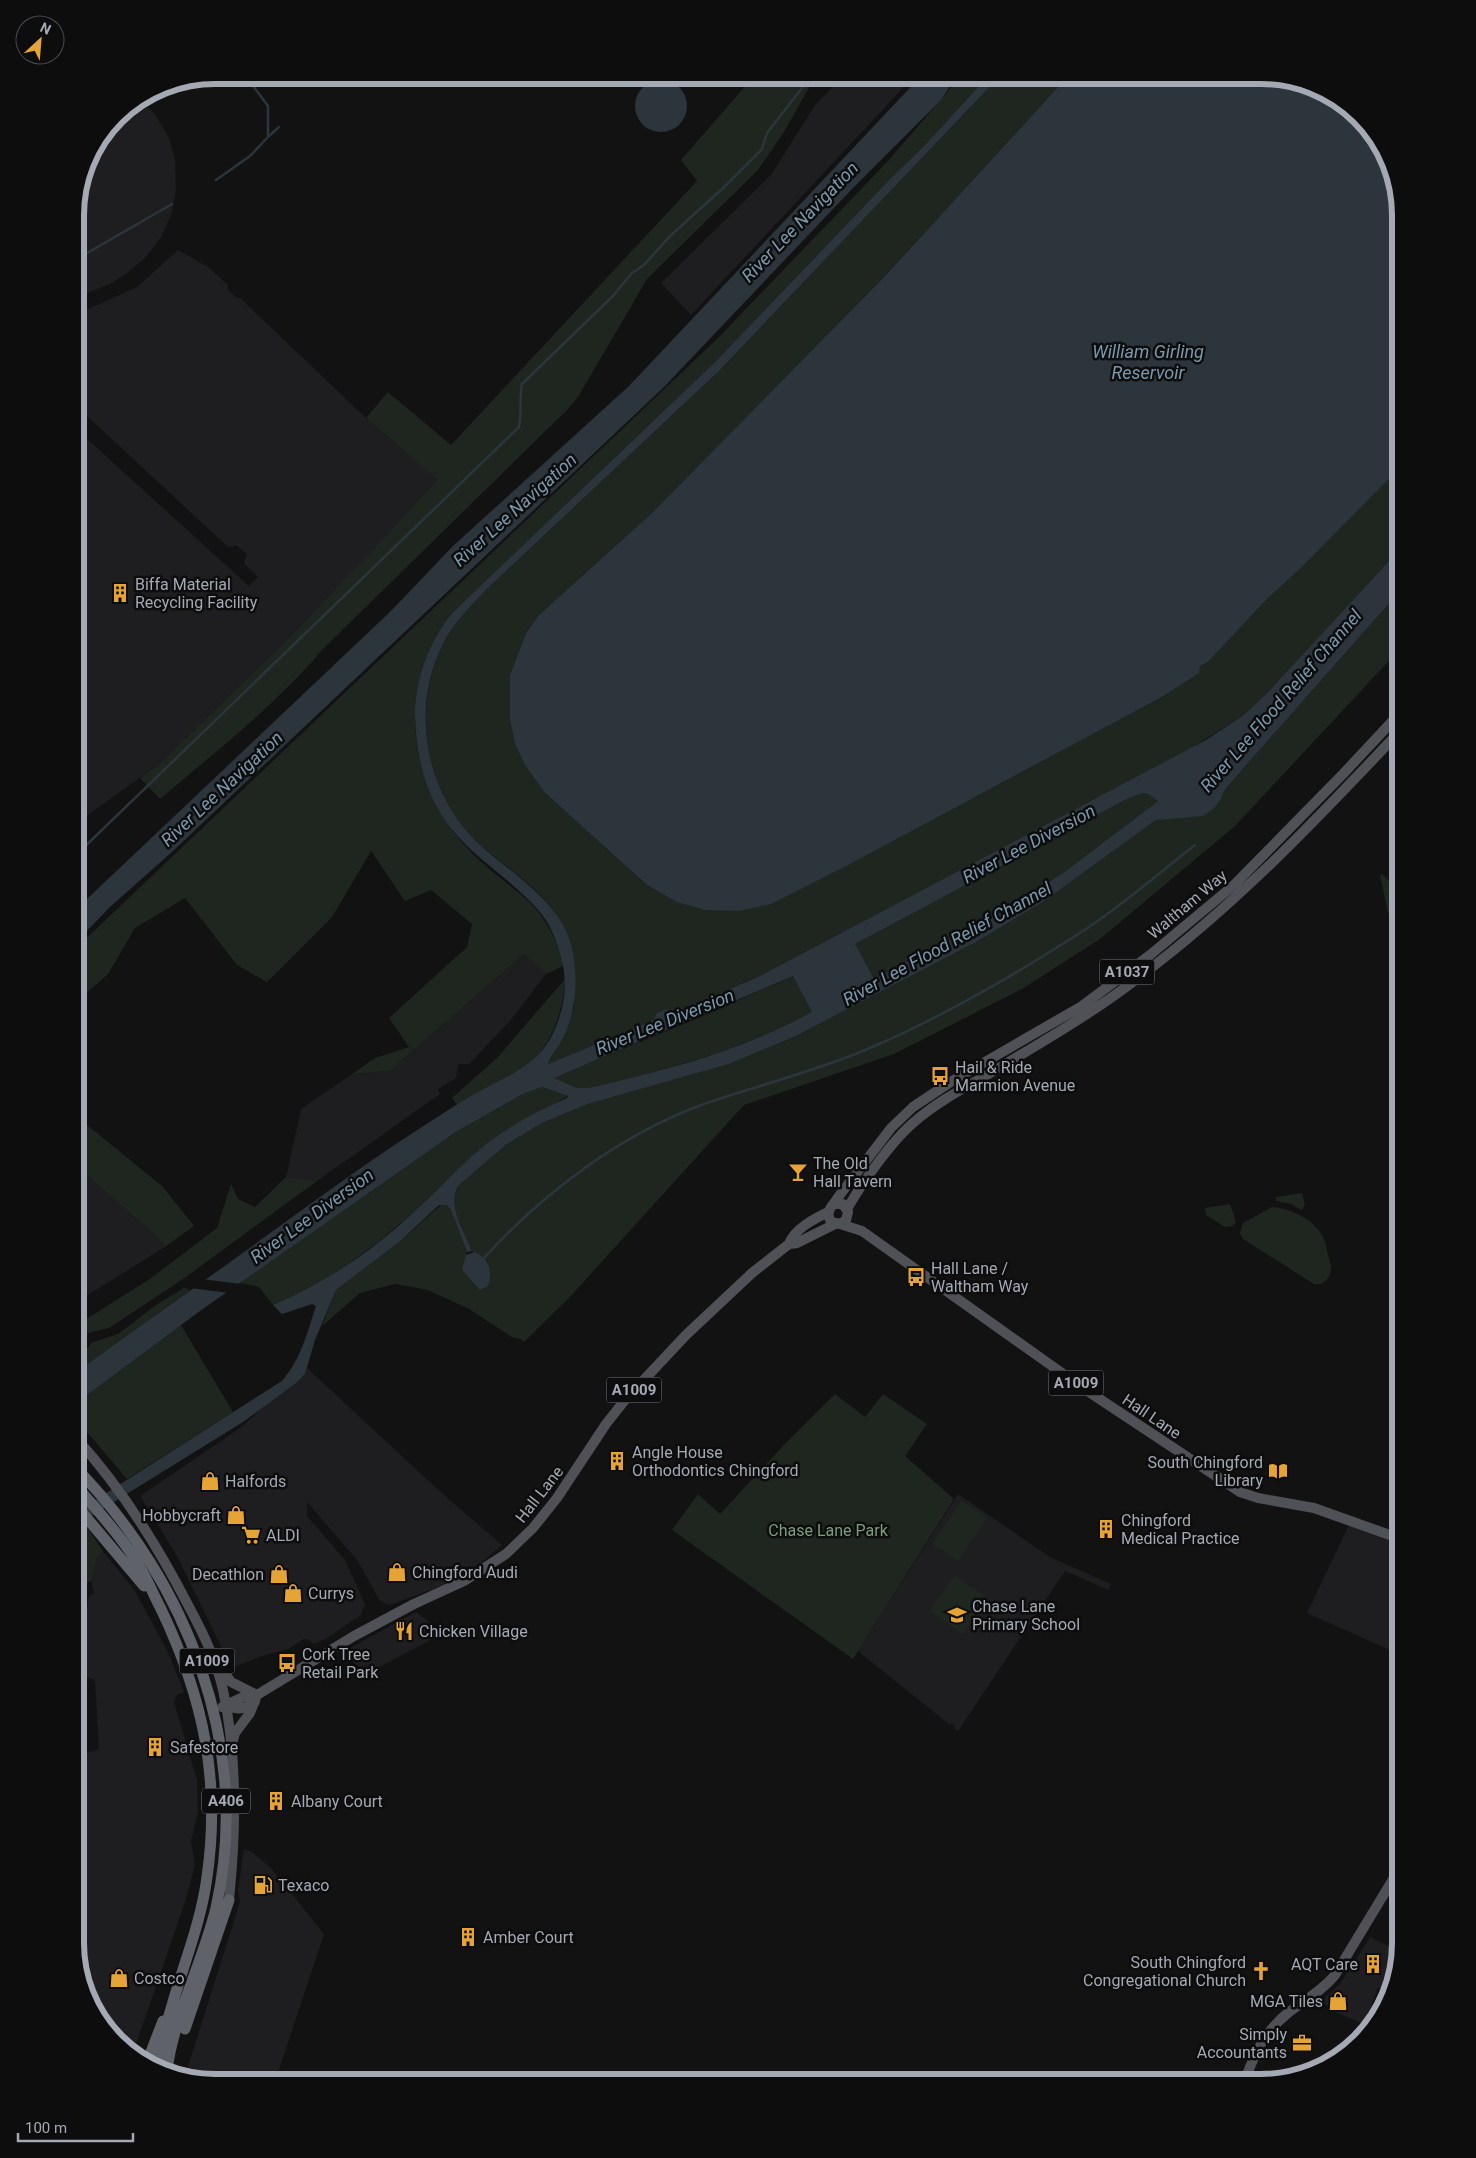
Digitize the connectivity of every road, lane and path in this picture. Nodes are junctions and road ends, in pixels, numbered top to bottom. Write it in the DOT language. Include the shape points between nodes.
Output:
graph roads {
  1 [pos="1392,722"];
  2 [pos="1392,740"];
  3 [pos="1361,755"];
  4 [pos="1370,763"];
  5 [pos="1327,790"];
  6 [pos="1337,799"];
  7 [pos="1302,816"];
  8 [pos="1312,824"];
  9 [pos="1270,849"];
  10 [pos="1279,857"];
  11 [pos="1170,938"];
  12 [pos="1177,947"];
  13 [pos="1068,1020"];
  14 [pos="986,1061"];
  15 [pos="993,1071"];
  16 [pos="835,1204"];
  17 [pos="848,1211"];
  18 [pos="828,1212"];
  19 [pos="837,1224"];
  20 [pos="862,1231"];
  21 [pos="789,1244"];
  22 [pos="84,1448"];
  23 [pos="84,1477"];
  24 [pos="84,1496"];
  25 [pos="84,1513"];
  26 [pos="1392,1536"];
  27 [pos="133,1564"];
  28 [pos="193,1614"];
  29 [pos="211,1650"];
  30 [pos="256,1698"];
  31 [pos="224,1706"];
  32 [pos="232,1744"];
  33 [pos="232,1758"];
  34 [pos="1392,1881"];
  35 [pos="228,1900"];
  36 [pos="171,2009"];
  37 [pos="149,2057"];
  38 [pos="158,2061"];
  39 [pos="169,2065"];
  40 [pos="174,2067"];
  41 [pos="1247,2074"];
  1 -- 3 [label="main road, Waltham Way / A1037"];
  2 -- 4 [label="main road, Waltham Way / A1037"];
  3 -- 4 [label="main road"];
  3 -- 5 [label="main road, Waltham Way / A1037"];
  4 -- 6 [label="main road, Waltham Way / A1037"];
  5 -- 6 [label="main road"];
  5 -- 7 [label="main road, Waltham Way / A1037"];
  6 -- 8 [label="main road, Waltham Way / A1037"];
  7 -- 8 [label="main road"];
  7 -- 9 [label="main road, Waltham Way / A1037"];
  8 -- 10 [label="main road, Waltham Way / A1037"];
  9 -- 10 [label="main road"];
  9 -- 11 [label="main road, Waltham Way / A1037"];
  10 -- 12 [label="main road, Waltham Way / A1037"];
  11 -- 12 [label="main road"];
  11 -- 13 [label="main road, Waltham Way / A1037"];
  12 -- 13 [label="main road, Waltham Way / A1037" via="1139,978"];
  13 -- 14 [label="main road, Waltham Way / A1037"];
  13 -- 15 [label="main road, Waltham Way / A1037"];
  14 -- 15 [label="main road"];
  14 -- 16 [label="main road, Waltham Way / A1037" via="928,1096 899,1118"];
  15 -- 17 [label="main road, Waltham Way / A1037" via="912,1124 893,1144"];
  16 -- 17 [label="main road" via="843,1204"];
  16 -- 18 [label="main road"];
  17 -- 19 [label="main road" via="846,1220"];
  17 -- 20 [label="main road, Hall Lane / A1009"];
  18 -- 19 [label="main road" via="829,1219"];
  18 -- 21 [label="main road, Hall Lane / A1009" via="791,1237"];
  19 -- 20 [label="main road, Hall Lane / A1009"];
  19 -- 21 [label="main road, Hall Lane / A1009"];
  20 -- 26 [label="main road, Hall Lane / A1009" via="1083,1388 1240,1492 1314,1508"];
  21 -- 30 [label="main road, Hall Lane / A1009" via="710,1311 625,1400 557,1498 506,1554 470,1578 354,1636"];
  22 -- 28 [label="main road, A1009" via="108,1475 152,1538"];
  23 -- 39 [label="highway, A406" via="142,1549 166,1587 193,1646 214,1713 222,1753 226,1818 222,1880 209,1937 186,2001"];
  24 -- 27 [label="highway, A406" via="120,1539"];
  25 -- 27 [label="highway, A406"];
  27 -- 36 [label="highway, A406" via="155,1598 189,1674 200,1714 211,1787 211,1848 205,1892"];
  28 -- 29 [label="main road, A1009"];
  28 -- 31 [label="main road, A1009"];
  29 -- 30 [label="main road, A1009" via="231,1682"];
  29 -- 31 [label="main road"];
  30 -- 31 [label="main road, Hall Lane / A1009" via="248,1707 235,1710"];
  30 -- 32 [label="main road, A1009"];
  31 -- 32 [label="main road"];
  31 -- 33 [label="main road" via="227,1746"];
  32 -- 33 [label="main road"];
  33 -- 35 [label="main road" via="234,1847"];
  34 -- 41 [label="main road" via="1335,1975 1268,2032 1255,2052"];
  35 -- 40 [label="highway"];
  36 -- 37 [label="highway" via="159,2026"];
  36 -- 38 [label="highway, A406"];
}
